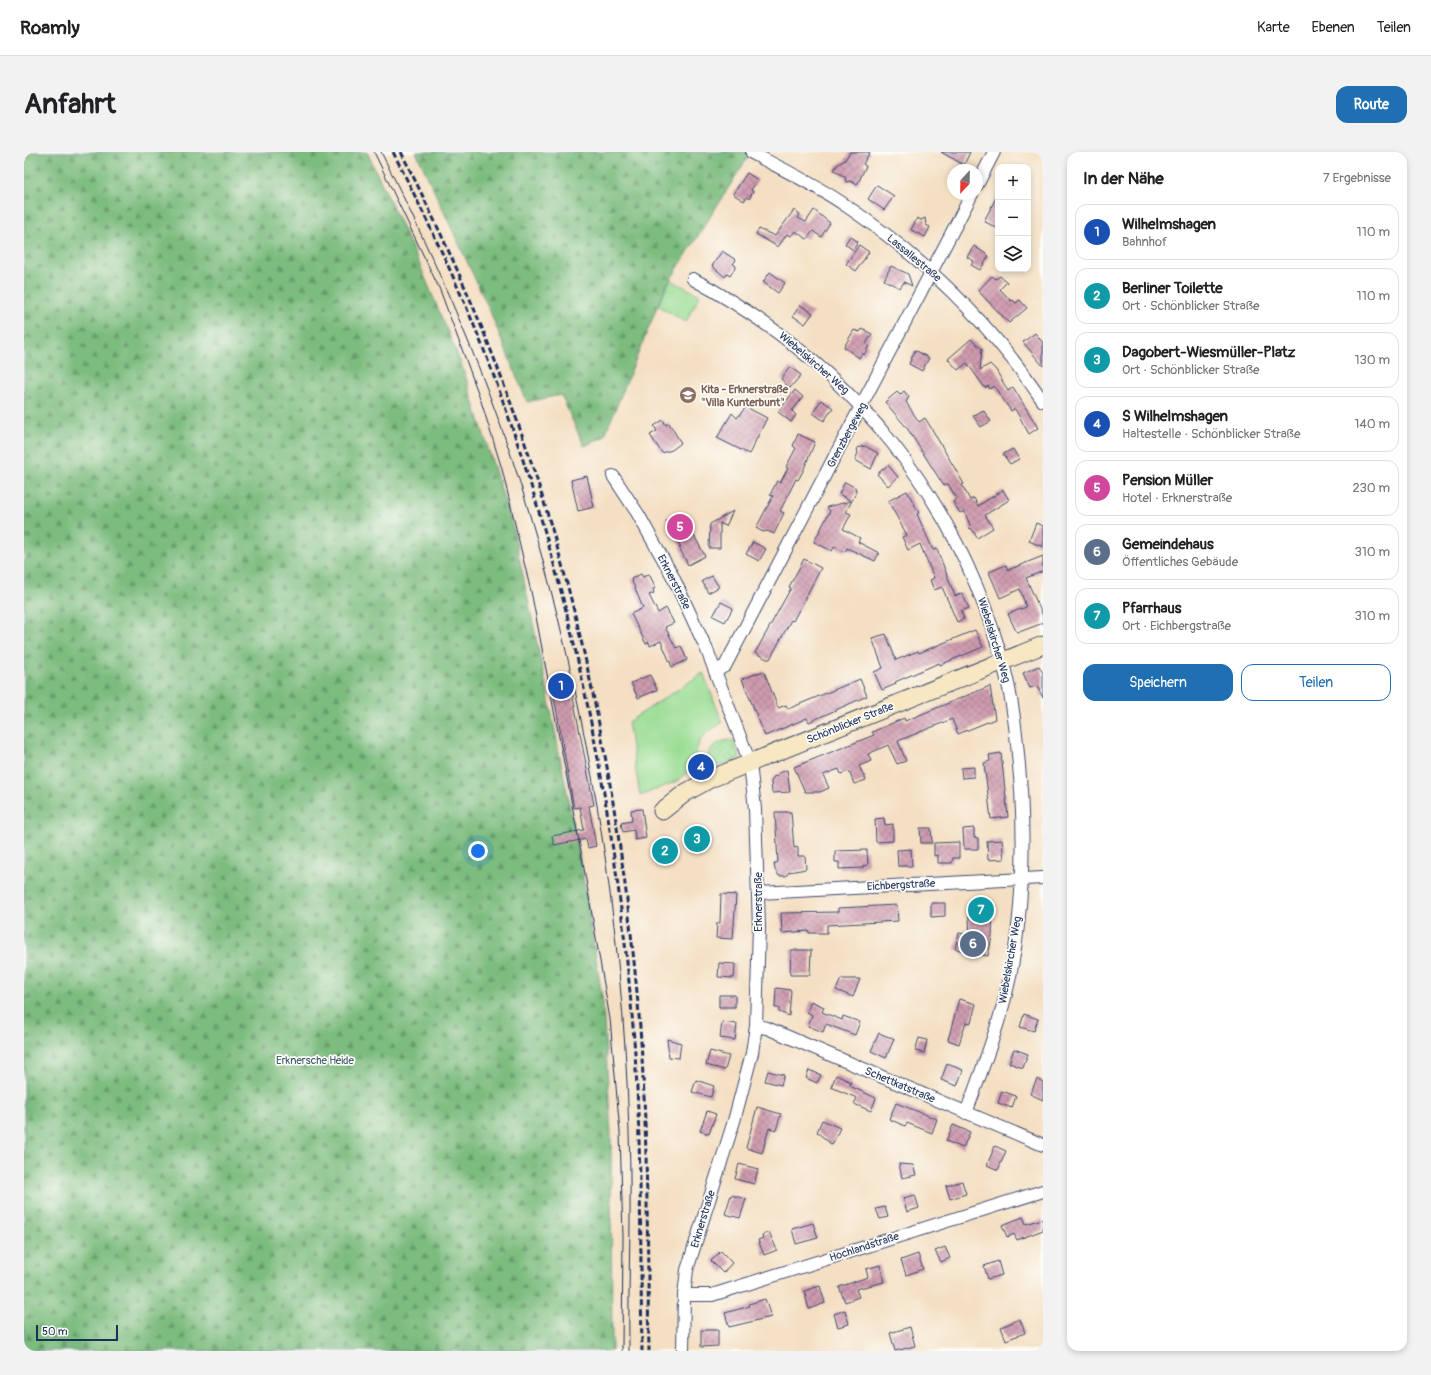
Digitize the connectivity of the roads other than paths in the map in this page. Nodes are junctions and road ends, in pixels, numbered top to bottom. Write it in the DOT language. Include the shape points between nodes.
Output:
graph roads {
  1 [pos="994,152"];
  2 [pos="752,153"];
  3 [pos="983,173"];
  4 [pos="969,200"];
  5 [pos="932,272"];
  6 [pos="693,278"];
  7 [pos="1043,401"];
  8 [pos="862,406"];
  9 [pos="613,476"];
  10 [pos="1043,645"];
  11 [pos="1002,662"];
  12 [pos="716,672"];
  13 [pos="750,763"];
  14 [pos="662,811"];
  15 [pos="1022,878"];
  16 [pos="1043,878"];
  17 [pos="759,893"];
  18 [pos="756,1026"];
  19 [pos="966,1113"];
  20 [pos="1043,1145"];
  21 [pos="1043,1191"];
  22 [pos="684,1295"];
  23 [pos="683,1351"];
  1 -- 3 [label="street"];
  2 -- 5 [label="street, Lassallestraße" via="845,204"];
  4 -- 5 [label="street, Grenzbergeweg"];
  5 -- 7 [label="street, Lassallestraße" via="966,304 996,338"];
  5 -- 8 [label="street, Grenzbergeweg"];
  6 -- 8 [label="street, Wiebelskircher Weg" via="790,340"];
  8 -- 11 [label="street, Wiebelskircher Weg" via="906,460 947,525 979,593"];
  8 -- 12 [label="street, Grenzbergeweg" via="725,666"];
  9 -- 12 [label="street, Erknerstraße" via="638,514 672,575"];
  10 -- 11 [label="street, Schönblicker Straße"];
  11 -- 13 [label="street, Schönblicker Straße"];
  11 -- 15 [label="street, Wiebelskircher Weg" via="1014,720 1020,780"];
  12 -- 13 [label="street, Erknerstraße"];
  13 -- 14 [label="street, Schönblicker Straße" via="710,779 685,793"];
  13 -- 17 [label="street, Erknerstraße"];
  15 -- 16 [label="street, Eichbergstraße"];
  15 -- 17 [label="street, Eichbergstraße"];
  15 -- 19 [label="street, Wiebelskircher Weg" via="1016,940 1005,996"];
  17 -- 18 [label="street, Erknerstraße"];
  18 -- 19 [label="street, Schettkatstraße" via="767,1028"];
  18 -- 22 [label="street, Erknerstraße" via="748,1071 687,1270"];
  19 -- 20 [label="street, Schettkatstraße"];
  21 -- 22 [label="street, Hochlandstraße" via="712,1296"];
  22 -- 23 [label="street, Erknerstraße"];
}
